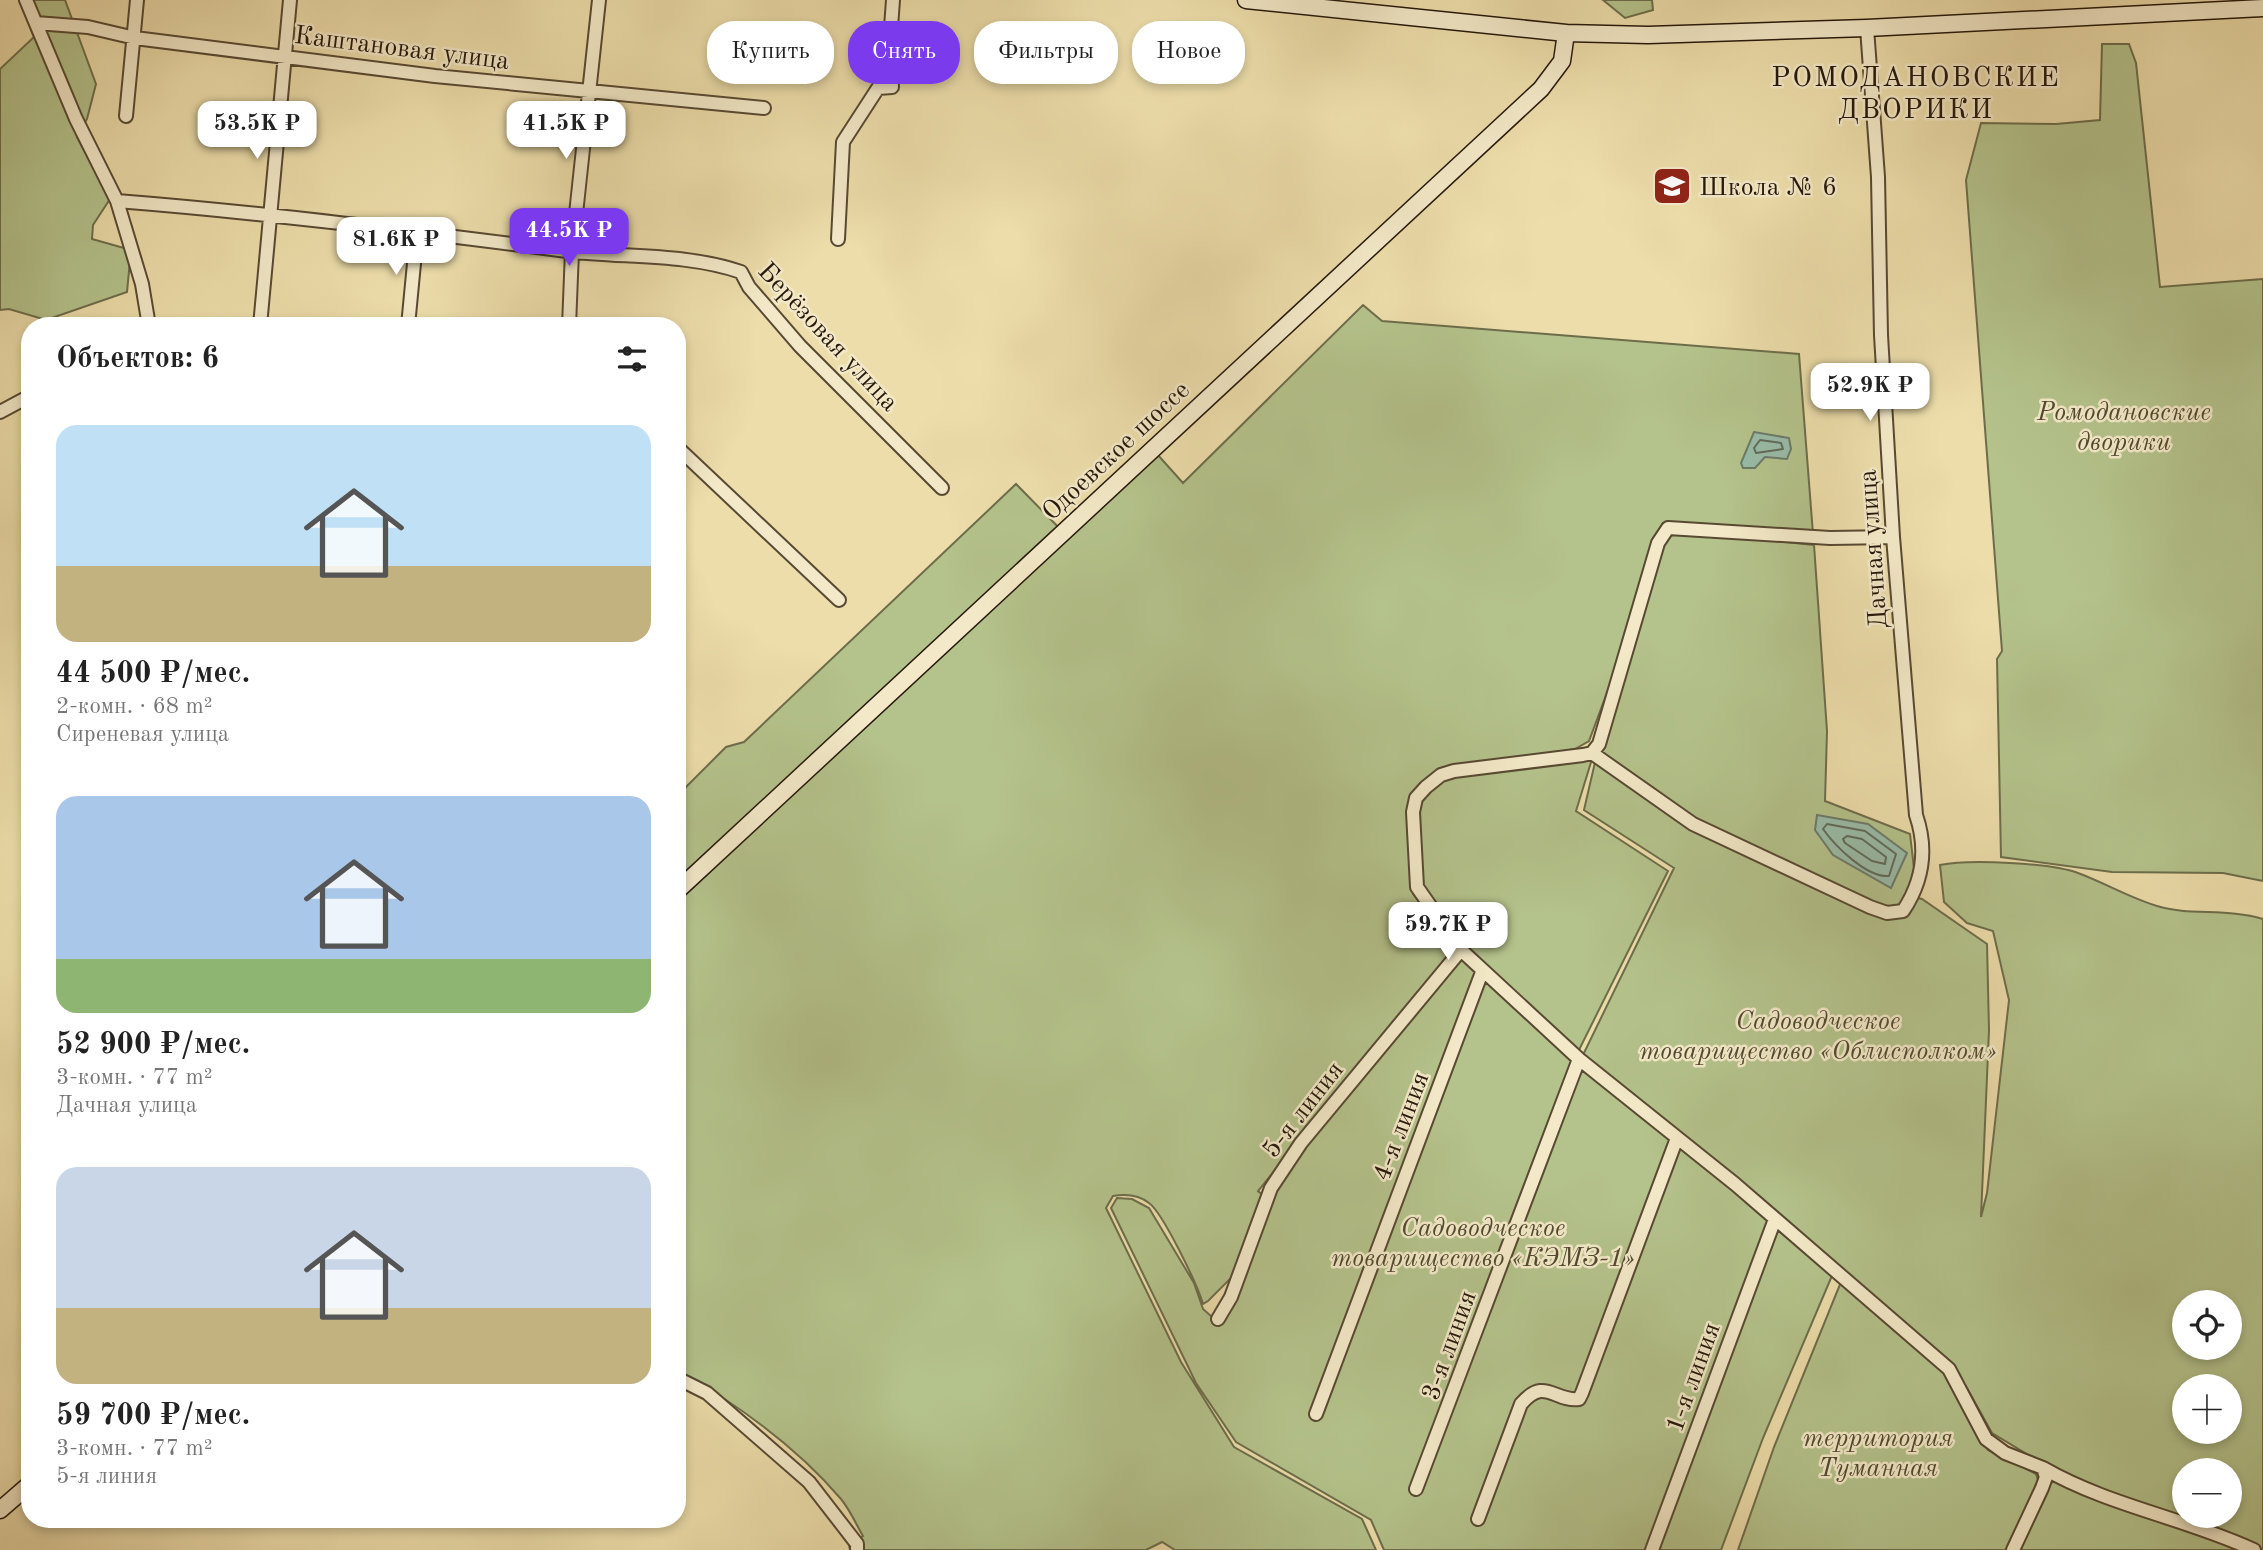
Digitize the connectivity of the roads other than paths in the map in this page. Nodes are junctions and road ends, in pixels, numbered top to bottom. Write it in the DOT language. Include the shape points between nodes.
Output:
graph roads {
  1 [pos="26,0"];
  2 [pos="137,0"];
  3 [pos="290,0"];
  4 [pos="599,0"];
  5 [pos="893,0"];
  6 [pos="1246,0"];
  7 [pos="2263,8"];
  8 [pos="36,23"];
  9 [pos="1867,28"];
  10 [pos="1566,33"];
  11 [pos="135,38"];
  12 [pos="284,57"];
  13 [pos="590,91"];
  14 [pos="764,108"];
  15 [pos="126,116"];
  16 [pos="117,201"];
  17 [pos="268,217"];
  18 [pos="417,232"];
  19 [pos="838,239"];
  20 [pos="572,251"];
  21 [pos="148,317"];
  22 [pos="261,317"];
  23 [pos="409,317"];
  24 [pos="569,317"];
  25 [pos="21,401"];
  26 [pos="0,412"];
  27 [pos="686,456"];
  28 [pos="943,488"];
  29 [pos="1893,537"];
  30 [pos="839,600"];
  31 [pos="1592,753"];
  32 [pos="686,883"];
  33 [pos="1461,950"];
  34 [pos="1482,972"];
  35 [pos="1579,1059"];
  36 [pos="1677,1138"];
  37 [pos="1775,1219"];
  38 [pos="1218,1318"];
  39 [pos="686,1383"];
  40 [pos="1316,1414"];
  41 [pos="2043,1468"];
  42 [pos="1416,1489"];
  43 [pos="21,1492"];
  44 [pos="0,1510"];
  45 [pos="1478,1519"];
  46 [pos="858,1550"];
  47 [pos="1653,1550"];
  48 [pos="2013,1550"];
  49 [pos="2254,1550"];
  1 -- 8 [label="street"];
  2 -- 11 [label="street"];
  3 -- 12 [label="street"];
  4 -- 13 [label="street"];
  5 -- 19 [label="street" via="892,87 878,88 844,142"];
  6 -- 10 [label="main road"];
  7 -- 9 [label="main road"];
  8 -- 11 [label="street, Каштановая улица" via="88,27"];
  8 -- 16 [label="street"];
  9 -- 10 [label="main road"];
  9 -- 29 [label="street, Дачная улица"];
  10 -- 32 [label="main road, Одоевское шоссе" via="1562,61 1541,89"];
  11 -- 12 [label="street, Каштановая улица"];
  11 -- 15 [label="street"];
  12 -- 13 [label="street, Каштановая улица"];
  12 -- 17 [label="street"];
  13 -- 14 [label="street, Каштановая улица"];
  13 -- 20 [label="street"];
  16 -- 17 [label="street, Берёзовая улица"];
  16 -- 21 [label="street"];
  17 -- 18 [label="street, Берёзовая улица"];
  17 -- 22 [label="street"];
  18 -- 20 [label="street, Берёзовая улица"];
  18 -- 23 [label="street"];
  20 -- 24 [label="street"];
  20 -- 28 [label="street, Берёзовая улица" via="716,263 741,272 800,346"];
  25 -- 26 [label="street"];
  27 -- 30 [label="street"];
  29 -- 31 [label="street" via="1830,538 1668,528 1658,542 1599,744"];
  29 -- 31 [label="street, Дачная улица" via="1923,852 1917,890 1903,911 1887,913 1693,824"];
  31 -- 33 [label="street" via="1454,771 1441,775 1416,798 1417,887"];
  33 -- 34 [label="street"];
  33 -- 38 [label="street, 5-я линия" via="1301,1143 1271,1188 1231,1297"];
  34 -- 35 [label="street"];
  34 -- 40 [label="street, 4-я линия"];
  35 -- 36 [label="street"];
  35 -- 42 [label="street, 3-я линия"];
  36 -- 37 [label="street"];
  36 -- 45 [label="street" via="1579,1399 1547,1390 1530,1394 1521,1404"];
  37 -- 41 [label="street" via="1949,1369 1994,1448"];
  37 -- 47 [label="street, 1-я линия"];
  39 -- 46 [label="street" via="707,1394 809,1482"];
  41 -- 48 [label="street" via="2042,1488"];
  41 -- 49 [label="street" via="2146,1513"];
  43 -- 44 [label="main road"];
}
